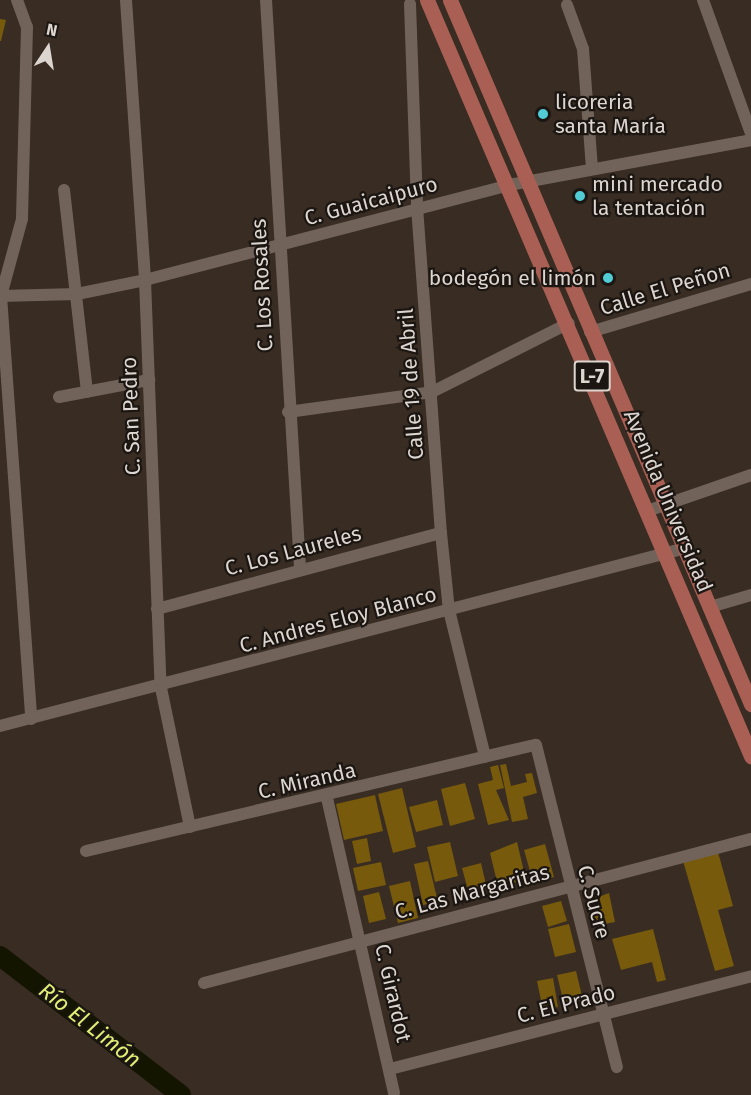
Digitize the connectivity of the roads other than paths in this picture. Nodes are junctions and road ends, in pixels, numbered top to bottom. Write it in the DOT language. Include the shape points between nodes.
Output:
graph roads {
  1 [pos="17,0"];
  2 [pos="126,0"];
  3 [pos="266,0"];
  4 [pos="427,0"];
  5 [pos="450,0"];
  6 [pos="703,0"];
  7 [pos="410,4"];
  8 [pos="567,5"];
  9 [pos="751,133"];
  10 [pos="751,140"];
  11 [pos="592,169"];
  12 [pos="528,181"];
  13 [pos="509,185"];
  14 [pos="64,190"];
  15 [pos="417,207"];
  16 [pos="279,245"];
  17 [pos="145,280"];
  18 [pos="751,284"];
  19 [pos="77,294"];
  20 [pos="1,301"];
  21 [pos="569,323"];
  22 [pos="590,332"];
  23 [pos="149,380"];
  24 [pos="87,392"];
  25 [pos="432,392"];
  26 [pos="59,397"];
  27 [pos="288,412"];
  28 [pos="751,474"];
  29 [pos="666,502"];
  30 [pos="650,510"];
  31 [pos="441,533"];
  32 [pos="686,548"];
  33 [pos="669,554"];
  34 [pos="300,568"];
  35 [pos="751,595"];
  36 [pos="710,607"];
  37 [pos="157,609"];
  38 [pos="448,610"];
  39 [pos="161,688"];
  40 [pos="751,704"];
  41 [pos="31,720"];
  42 [pos="0,726"];
  43 [pos="536,745"];
  44 [pos="751,756"];
  45 [pos="485,757"];
  46 [pos="327,798"];
  47 [pos="190,827"];
  48 [pos="751,839"];
  49 [pos="86,851"];
  50 [pos="570,886"];
  51 [pos="361,941"];
  52 [pos="751,976"];
  53 [pos="204,983"];
  54 [pos="604,1014"];
  55 [pos="617,1067"];
  56 [pos="390,1069"];
  57 [pos="394,1092"];
  1 -- 20 [label="street" via="27,27 22,219"];
  2 -- 17 [label="street, C. San Pedro"];
  3 -- 16 [label="street, C. Los Rosales"];
  4 -- 13 [label="main road, Avenida Universidad / L-7"];
  5 -- 12 [label="main road, Avenida Universidad / L-7"];
  6 -- 9 [label="street"];
  7 -- 15 [label="street, Calle 19 de Abril"];
  8 -- 11 [label="street" via="585,60"];
  10 -- 11 [label="street, C. Guaicaipuro"];
  11 -- 12 [label="street, C. Guaicaipuro"];
  12 -- 13 [label="street, C. Guaicaipuro"];
  12 -- 22 [label="main road, Avenida Universidad / L-7"];
  13 -- 15 [label="street, C. Guaicaipuro"];
  13 -- 21 [label="main road, Avenida Universidad / L-7"];
  14 -- 19 [label="street"];
  15 -- 16 [label="street, C. Guaicaipuro"];
  15 -- 25 [label="street, Calle 19 de Abril"];
  16 -- 17 [label="street, C. Guaicaipuro"];
  16 -- 27 [label="street, C. Los Rosales"];
  17 -- 19 [label="street, C. Guaicaipuro"];
  17 -- 23 [label="street, C. San Pedro"];
  18 -- 22 [label="street, Calle El Peñon"];
  19 -- 20 [label="street, C. Guaicaipuro"];
  19 -- 24 [label="street"];
  20 -- 41 [label="street"];
  21 -- 25 [label="street"];
  21 -- 30 [label="main road, Avenida Universidad / L-7"];
  22 -- 29 [label="main road, Avenida Universidad / L-7"];
  23 -- 24 [label="street"];
  23 -- 37 [label="street, C. San Pedro"];
  24 -- 26 [label="street"];
  25 -- 27 [label="street"];
  25 -- 31 [label="street, Calle 19 de Abril"];
  27 -- 34 [label="street, C. Los Rosales"];
  28 -- 29 [label="street"];
  29 -- 30 [label="street"];
  29 -- 32 [label="main road, Avenida Universidad / L-7"];
  30 -- 33 [label="main road, Avenida Universidad / L-7"];
  31 -- 34 [label="street, C. Los Laureles"];
  31 -- 38 [label="street, Calle 19 de Abril"];
  32 -- 33 [label="street, C. Andres Eloy Blanco"];
  32 -- 36 [label="main road, Avenida Universidad / L-7"];
  33 -- 38 [label="street, C. Andres Eloy Blanco"];
  33 -- 44 [label="main road, Avenida Universidad / L-7"];
  34 -- 37 [label="street, C. Los Laureles"];
  35 -- 36 [label="street"];
  36 -- 40 [label="main road, Avenida Universidad / L-7"];
  37 -- 39 [label="street, C. San Pedro"];
  38 -- 39 [label="street, C. Andres Eloy Blanco"];
  38 -- 45 [label="street, Calle 19 de Abril"];
  39 -- 41 [label="street, C. Andres Eloy Blanco"];
  39 -- 47 [label="street, C. San Pedro"];
  41 -- 42 [label="street, C. Andres Eloy Blanco"];
  43 -- 45 [label="street, C. Miranda"];
  43 -- 50 [label="street, C. Sucre"];
  45 -- 46 [label="street, C. Miranda"];
  46 -- 47 [label="street, C. Miranda"];
  46 -- 51 [label="street, C. Girardot"];
  47 -- 49 [label="street, C. Miranda"];
  48 -- 50 [label="street, C. Las Margaritas"];
  50 -- 51 [label="street, C. Las Margaritas"];
  50 -- 54 [label="street, C. Sucre"];
  51 -- 53 [label="street, C. Las Margaritas"];
  51 -- 56 [label="street, C. Girardot"];
  52 -- 54 [label="street, C. El Prado"];
  54 -- 55 [label="street, C. Sucre"];
  54 -- 56 [label="street, C. El Prado"];
  56 -- 57 [label="street, C. Girardot"];
}
